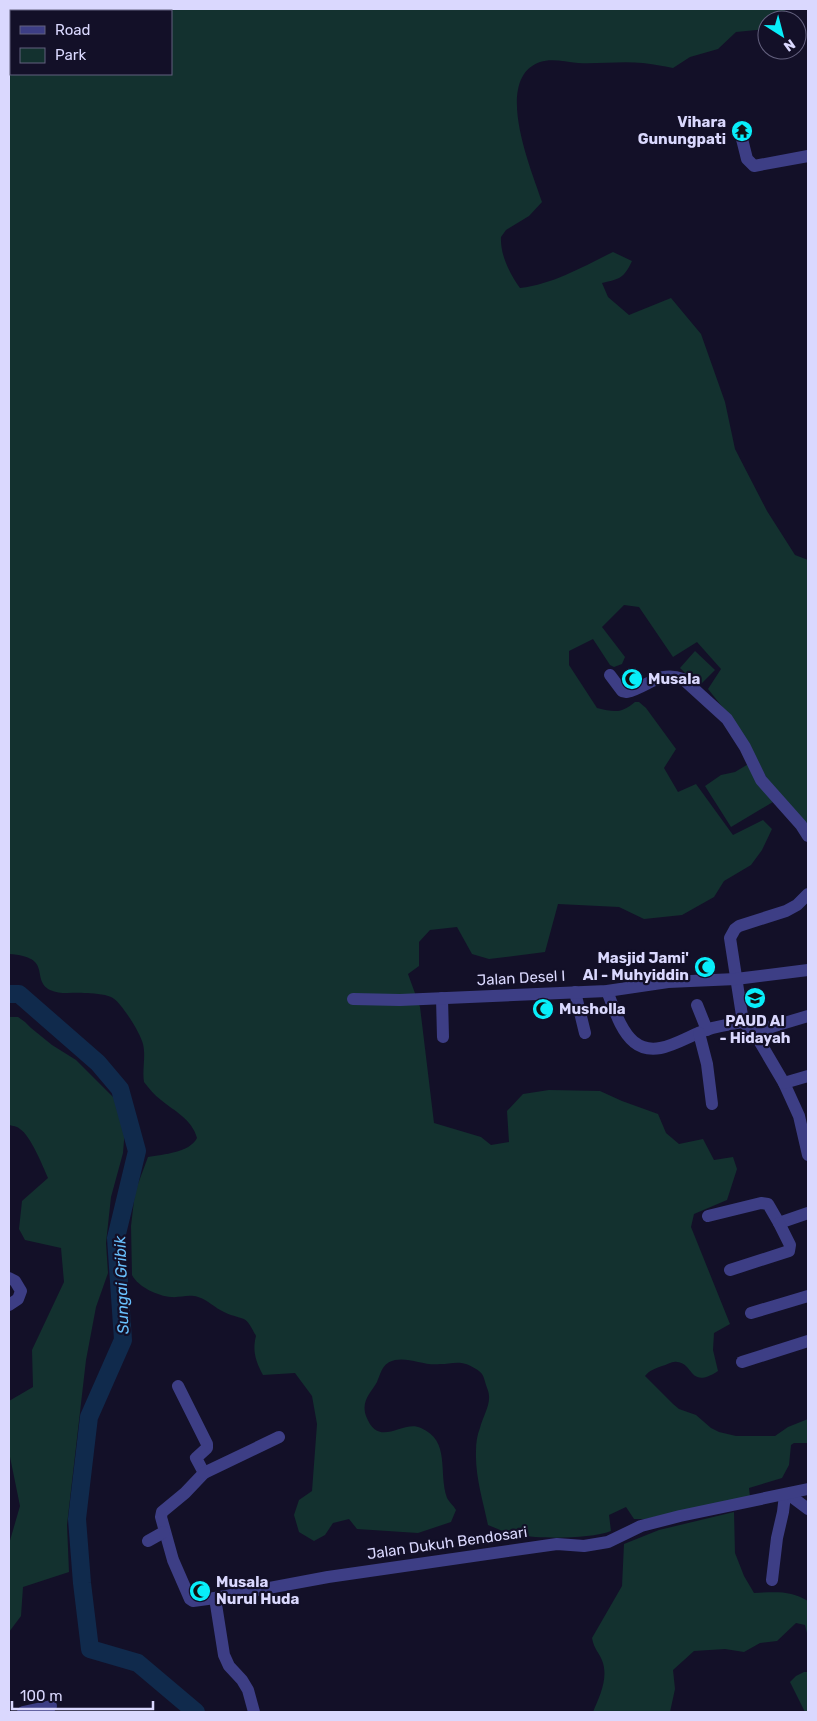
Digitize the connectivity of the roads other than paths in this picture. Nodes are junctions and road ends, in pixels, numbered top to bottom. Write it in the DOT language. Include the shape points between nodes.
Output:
graph roads {
  1 [pos="741,135"];
  2 [pos="808,156"];
  3 [pos="610,675"];
  4 [pos="808,836"];
  5 [pos="808,894"];
  6 [pos="808,970"];
  7 [pos="736,979"];
  8 [pos="608,991"];
  9 [pos="575,992"];
  10 [pos="442,998"];
  11 [pos="353,999"];
  12 [pos="697,1005"];
  13 [pos="808,1016"];
  14 [pos="743,1022"];
  15 [pos="703,1031"];
  16 [pos="754,1032"];
  17 [pos="585,1033"];
  18 [pos="443,1037"];
  19 [pos="808,1076"];
  20 [pos="784,1083"];
  21 [pos="712,1104"];
  22 [pos="808,1155"];
  23 [pos="808,1213"];
  24 [pos="708,1216"];
  25 [pos="779,1224"];
  26 [pos="730,1270"];
  27 [pos="9,1278"];
  28 [pos="808,1296"];
  29 [pos="9,1305"];
  30 [pos="751,1312"];
  31 [pos="808,1341"];
  32 [pos="742,1362"];
  33 [pos="178,1386"];
  34 [pos="279,1438"];
  35 [pos="204,1473"];
  36 [pos="808,1489"];
  37 [pos="786,1495"];
  38 [pos="808,1509"];
  39 [pos="164,1532"];
  40 [pos="148,1541"];
  41 [pos="772,1580"];
  42 [pos="215,1598"];
  43 [pos="51,1706"];
  44 [pos="22,1712"];
  45 [pos="254,1712"];
  1 -- 2 [label="street" via="748,159 754,166"];
  3 -- 4 [label="street" via="622,691 627,692 664,676 683,678 727,719 761,780"];
  5 -- 7 [label="street" via="786,911 734,929 730,938"];
  6 -- 7 [label="street, Jalan Desel I"];
  7 -- 8 [label="street, Jalan Desel I" via="668,982"];
  7 -- 14 [label="street"];
  8 -- 9 [label="street, Jalan Desel I"];
  8 -- 15 [label="street" via="622,1026 639,1045 656,1049"];
  9 -- 10 [label="street, Jalan Desel I"];
  9 -- 17 [label="street"];
  10 -- 11 [label="street, Jalan Desel I"];
  10 -- 18 [label="street"];
  12 -- 15 [label="street"];
  13 -- 16 [label="street"];
  14 -- 15 [label="street"];
  14 -- 16 [label="street"];
  15 -- 21 [label="street"];
  16 -- 20 [label="street"];
  19 -- 20 [label="street"];
  20 -- 22 [label="street" via="799,1116"];
  23 -- 25 [label="street"];
  24 -- 25 [label="street" via="760,1203 768,1204"];
  25 -- 26 [label="street" via="790,1245 789,1251"];
  27 -- 29 [label="street" via="21,1291 18,1299"];
  28 -- 30 [label="street"];
  31 -- 32 [label="street"];
  33 -- 35 [label="street" via="208,1444 196,1458"];
  34 -- 35 [label="street"];
  35 -- 39 [label="street, Jalan Dukuh Bendosari" via="162,1512"];
  36 -- 37 [label="street, Jalan Dukuh Bendosari"];
  37 -- 38 [label="street"];
  37 -- 41 [label="street"];
  37 -- 42 [label="street, Jalan Dukuh Bendosari" via="680,1516 636,1528 608,1542 584,1546 557,1544 328,1577"];
  39 -- 40 [label="street"];
  39 -- 42 [label="street, Jalan Dukuh Bendosari" via="191,1600"];
  42 -- 45 [label="street" via="224,1655 242,1680"];
  43 -- 44 [label="street"];
}
